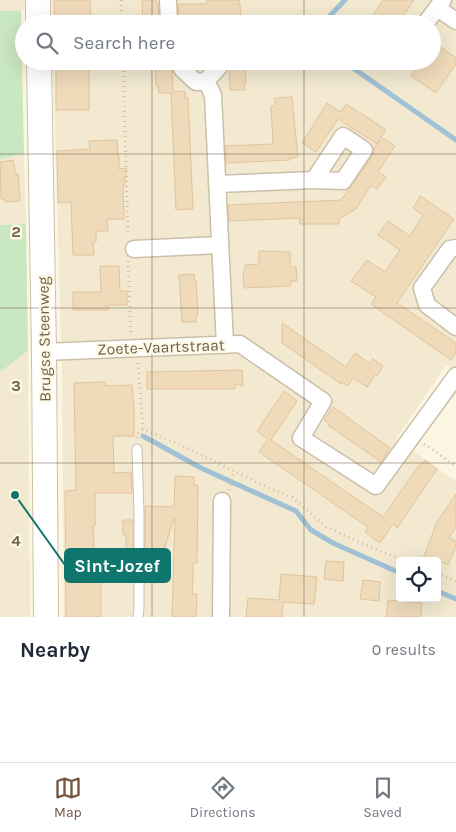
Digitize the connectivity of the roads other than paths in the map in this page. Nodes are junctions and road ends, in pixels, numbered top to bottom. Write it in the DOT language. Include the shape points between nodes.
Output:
graph roads {
  1 [pos="38,0"];
  2 [pos="168,0"];
  3 [pos="440,4"];
  4 [pos="38,15"];
  5 [pos="169,15"];
  6 [pos="432,15"];
  7 [pos="456,21"];
  8 [pos="39,70"];
  9 [pos="183,70"];
  10 [pos="216,70"];
  11 [pos="206,81"];
  12 [pos="314,180"];
  13 [pos="217,184"];
  14 [pos="220,245"];
  15 [pos="456,248"];
  16 [pos="130,249"];
  17 [pos="456,327"];
  18 [pos="225,344"];
  19 [pos="44,352"];
  20 [pos="456,376"];
  21 [pos="137,449"];
  22 [pos="226,495"];
  23 [pos="46,617"];
  24 [pos="138,617"];
  25 [pos="220,617"];
  1 -- 4 [label="main road"];
  2 -- 5 [label="street"];
  3 -- 6 [label="street"];
  3 -- 7 [label="street"];
  8 -- 19 [label="main road, Brugse Steenweg"];
  9 -- 11 [label="street" via="196,82"];
  10 -- 11 [label="street"];
  11 -- 13 [label="street" via="213,95"];
  12 -- 13 [label="street"];
  13 -- 14 [label="street"];
  14 -- 16 [label="street"];
  14 -- 18 [label="street"];
  15 -- 17 [label="street" via="450,249 422,288 427,305"];
  18 -- 19 [label="street, Zoete-Vaartstraat"];
  18 -- 20 [label="street, Zoete-Vaartstraat" via="240,344 323,401 301,438 376,486"];
  19 -- 23 [label="main road, Brugse Steenweg"];
  21 -- 24 [label="lane"];
  22 -- 25 [label="street"];
}
